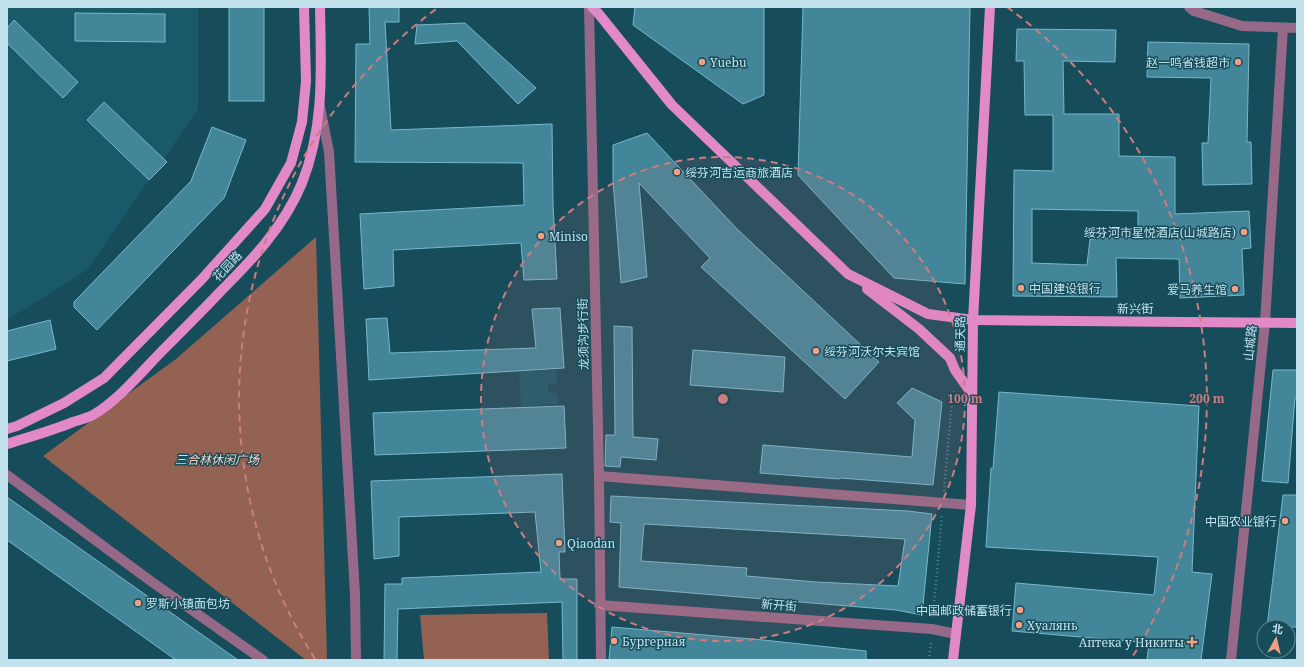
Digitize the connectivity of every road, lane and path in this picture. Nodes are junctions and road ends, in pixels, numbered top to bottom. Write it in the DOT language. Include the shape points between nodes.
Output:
graph roads {
  1 [pos="304,7"];
  2 [pos="320,7"];
  3 [pos="590,7"];
  4 [pos="990,7"];
  5 [pos="1189,7"];
  6 [pos="1283,28"];
  7 [pos="1297,28"];
  8 [pos="320,107"];
  9 [pos="848,274"];
  10 [pos="960,318"];
  11 [pos="973,320"];
  12 [pos="1265,322"];
  13 [pos="1297,323"];
  14 [pos="955,370"];
  15 [pos="972,394"];
  16 [pos="7,429"];
  17 [pos="7,444"];
  18 [pos="7,475"];
  19 [pos="599,476"];
  20 [pos="943,503"];
  21 [pos="971,505"];
  22 [pos="599,605"];
  23 [pos="932,629"];
  24 [pos="956,634"];
  25 [pos="262,660"];
  26 [pos="356,660"];
  27 [pos="601,660"];
  28 [pos="929,660"];
  29 [pos="953,660"];
  30 [pos="1231,660"];
  1 -- 16 [label="main road, 花园路" via="306,81 302,122 291,163 265,209 202,279 104,378 64,403"];
  2 -- 8 [label="main road, 花园路"];
  3 -- 9 [label="main road" via="598,13 672,105"];
  3 -- 19 [label="street, 龙须沟步行街"];
  4 -- 11 [label="main road, 通天路"];
  5 -- 6 [label="street" via="1194,11 1242,26"];
  6 -- 7 [label="street"];
  6 -- 12 [label="street, 山城路"];
  8 -- 17 [label="main road, 花园路" via="311,156 299,190 273,235 239,273 118,396 93,415"];
  8 -- 26 [label="street" via="329,152 355,586"];
  9 -- 10 [label="main road, 新兴街" via="928,314"];
  9 -- 14 [label="main road" via="919,329 950,358"];
  10 -- 11 [label="main road, 新兴街"];
  10 -- 14 [label="path"];
  11 -- 12 [label="main road, 新兴街"];
  11 -- 15 [label="main road, 通天路"];
  12 -- 13 [label="main road, 新兴街"];
  12 -- 30 [label="street, 山城路"];
  14 -- 15 [label="main road"];
  14 -- 20 [label="path"];
  15 -- 21 [label="main road, 通天路"];
  18 -- 25 [label="street"];
  19 -- 20 [label="street"];
  19 -- 22 [label="street, 龙须沟步行街"];
  20 -- 21 [label="street"];
  20 -- 23 [label="path"];
  21 -- 24 [label="main road, 通天路"];
  22 -- 23 [label="street, 新开街"];
  22 -- 27 [label="street, 龙须沟步行街"];
  23 -- 24 [label="street, 新开街"];
  23 -- 28 [label="path"];
  24 -- 29 [label="main road, 通天路"];
}
